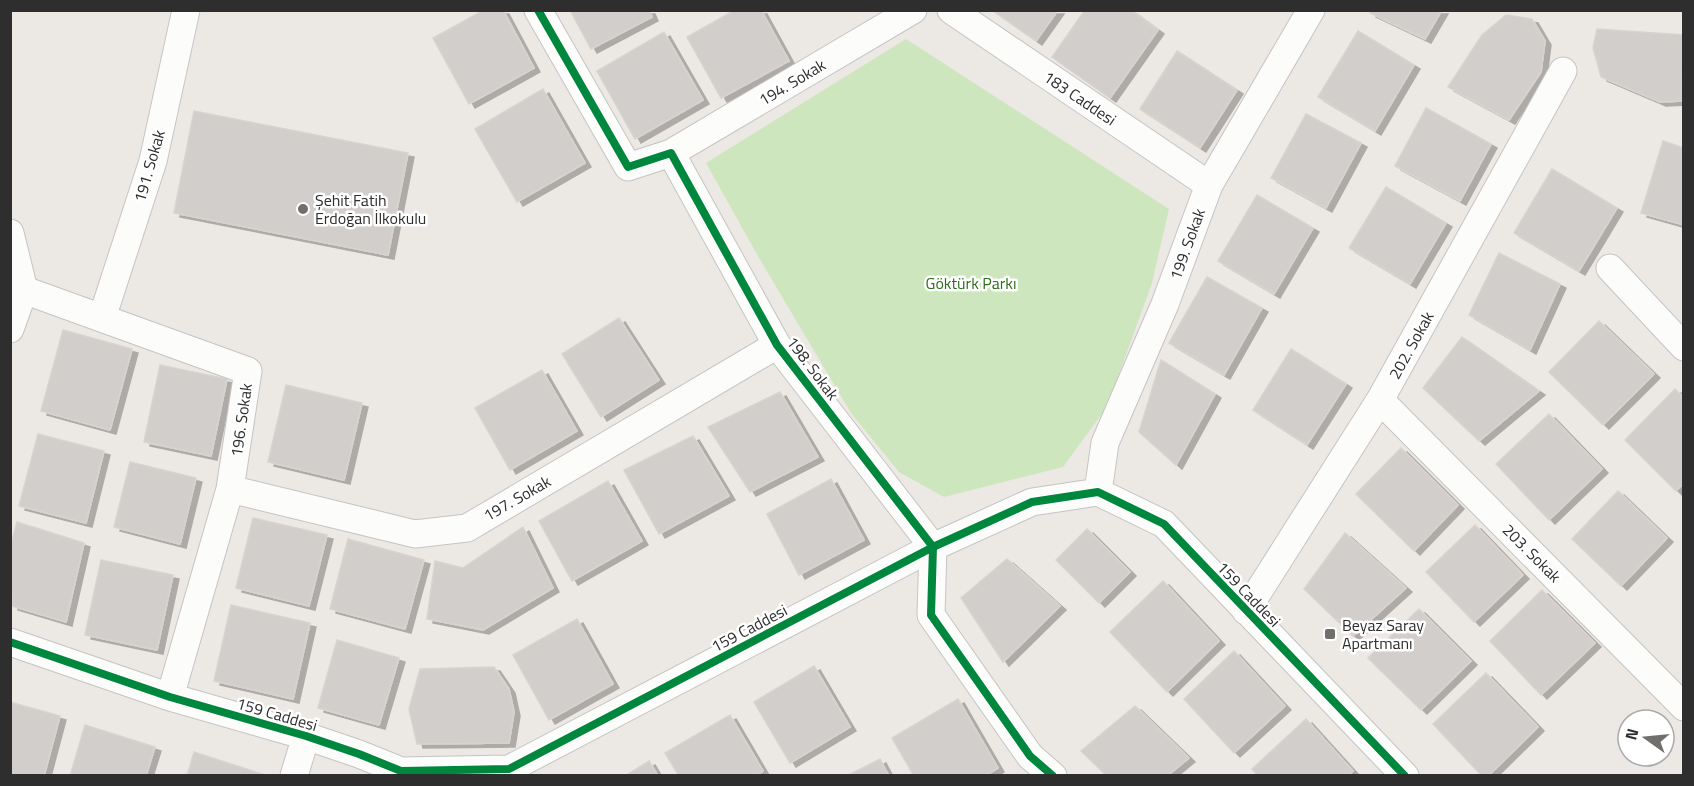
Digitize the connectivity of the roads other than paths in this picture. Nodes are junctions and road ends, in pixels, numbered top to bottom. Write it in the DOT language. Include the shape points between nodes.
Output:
graph roads {
  1 [pos="186,10"];
  2 [pos="538,10"];
  3 [pos="913,10"];
  4 [pos="951,10"];
  5 [pos="1311,10"];
  6 [pos="1563,70"];
  7 [pos="671,153"];
  8 [pos="1209,185"];
  9 [pos="10,233"];
  10 [pos="1610,268"];
  11 [pos="24,291"];
  12 [pos="102,318"];
  13 [pos="10,329"];
  14 [pos="777,345"];
  15 [pos="1683,347"];
  16 [pos="1380,400"];
  17 [pos="230,489"];
  18 [pos="1098,492"];
  19 [pos="933,547"];
  20 [pos="1245,611"];
  21 [pos="10,642"];
  22 [pos="170,697"];
  23 [pos="1683,707"];
  24 [pos="306,736"];
  25 [pos="1047,774"];
  26 [pos="294,776"];
  27 [pos="1405,776"];
  1 -- 12 [label="street, 191. Sokak" via="153,161"];
  2 -- 7 [label="street" via="628,167"];
  3 -- 7 [label="street, 194. Sokak"];
  4 -- 8 [label="street, 183 Caddesi"];
  5 -- 8 [label="street, 199. Sokak"];
  6 -- 16 [label="street, 202. Sokak"];
  7 -- 14 [label="street, 198. Sokak"];
  8 -- 18 [label="street, 199. Sokak" via="1165,304 1105,443"];
  9 -- 11 [label="street"];
  10 -- 15 [label="street"];
  11 -- 12 [label="street, 196. Sokak"];
  11 -- 13 [label="street"];
  12 -- 17 [label="street, 196. Sokak" via="248,371"];
  14 -- 17 [label="street, 197. Sokak" via="467,528 415,534"];
  14 -- 19 [label="street, 198. Sokak"];
  16 -- 20 [label="street, 202. Sokak"];
  16 -- 23 [label="street, 203. Sokak"];
  17 -- 22 [label="street, 196. Sokak"];
  18 -- 19 [label="street, 159 Caddesi" via="1032,502"];
  18 -- 20 [label="street, 159 Caddesi" via="1164,524"];
  19 -- 24 [label="street, 159 Caddesi" via="509,769 401,771"];
  19 -- 25 [label="street" via="931,615 1030,756"];
  20 -- 27 [label="street, 159 Caddesi"];
  21 -- 22 [label="street, 159 Caddesi"];
  22 -- 24 [label="street, 159 Caddesi"];
  24 -- 26 [label="street"];
}
